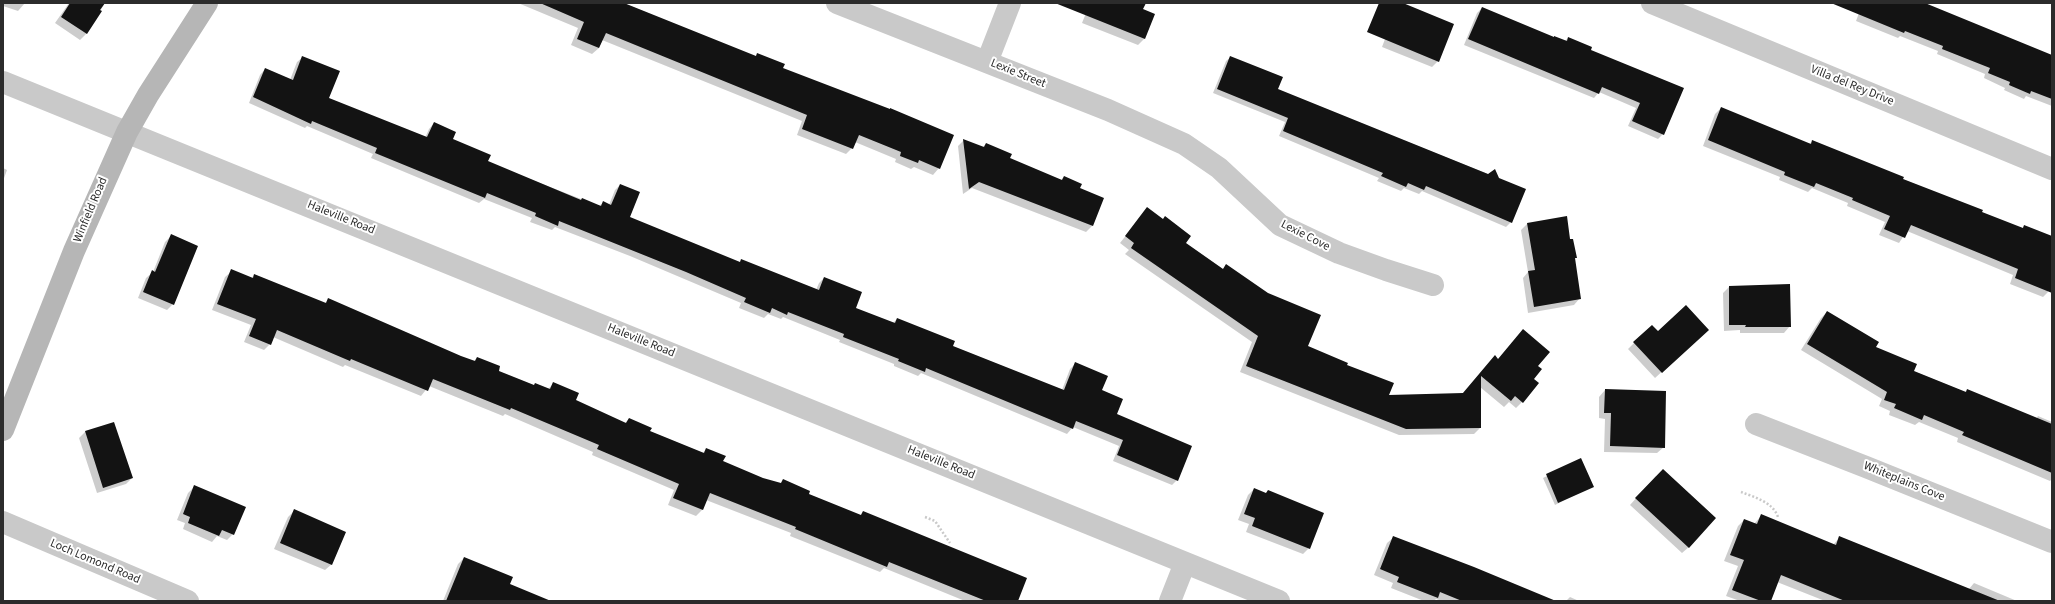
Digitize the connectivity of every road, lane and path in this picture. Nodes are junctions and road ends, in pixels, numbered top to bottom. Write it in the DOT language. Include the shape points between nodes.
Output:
graph roads {
  1 [pos="207,3"];
  2 [pos="837,3"];
  3 [pos="1010,3"];
  4 [pos="1652,3"];
  5 [pos="987,62"];
  6 [pos="3,82"];
  7 [pos="127,132"];
  8 [pos="1197,152"];
  9 [pos="2052,169"];
  10 [pos="1433,284"];
  11 [pos="1756,424"];
  12 [pos="3,430"];
  13 [pos="1741,492"];
  14 [pos="925,517"];
  15 [pos="1778,517"];
  16 [pos="3,522"];
  17 [pos="2052,542"];
  18 [pos="950,544"];
  19 [pos="1185,563"];
  20 [pos="188,601"];
  21 [pos="1170,601"];
  22 [pos="1279,601"];
  1 -- 7 [label="street, Winfield Road"];
  2 -- 5 [label="street, Lexie Street"];
  3 -- 5 [label="street"];
  4 -- 9 [label="street, Villa del Rey Drive"];
  5 -- 8 [label="street, Lexie Street" via="1108,110"];
  6 -- 7 [label="street, Haleville Road"];
  7 -- 12 [label="street, Winfield Road" via="77,244"];
  7 -- 19 [label="street, Haleville Road"];
  8 -- 10 [label="street, Lexie Cove" via="1219,168 1280,225 1339,253"];
  11 -- 17 [label="street, Whiteplains Cove"];
  13 -- 15 [label="path" via="1770,505"];
  14 -- 18 [label="path" via="935,521"];
  16 -- 20 [label="street, Loch Lomond Road"];
  19 -- 21 [label="street"];
  19 -- 22 [label="street, Haleville Road"];
}
